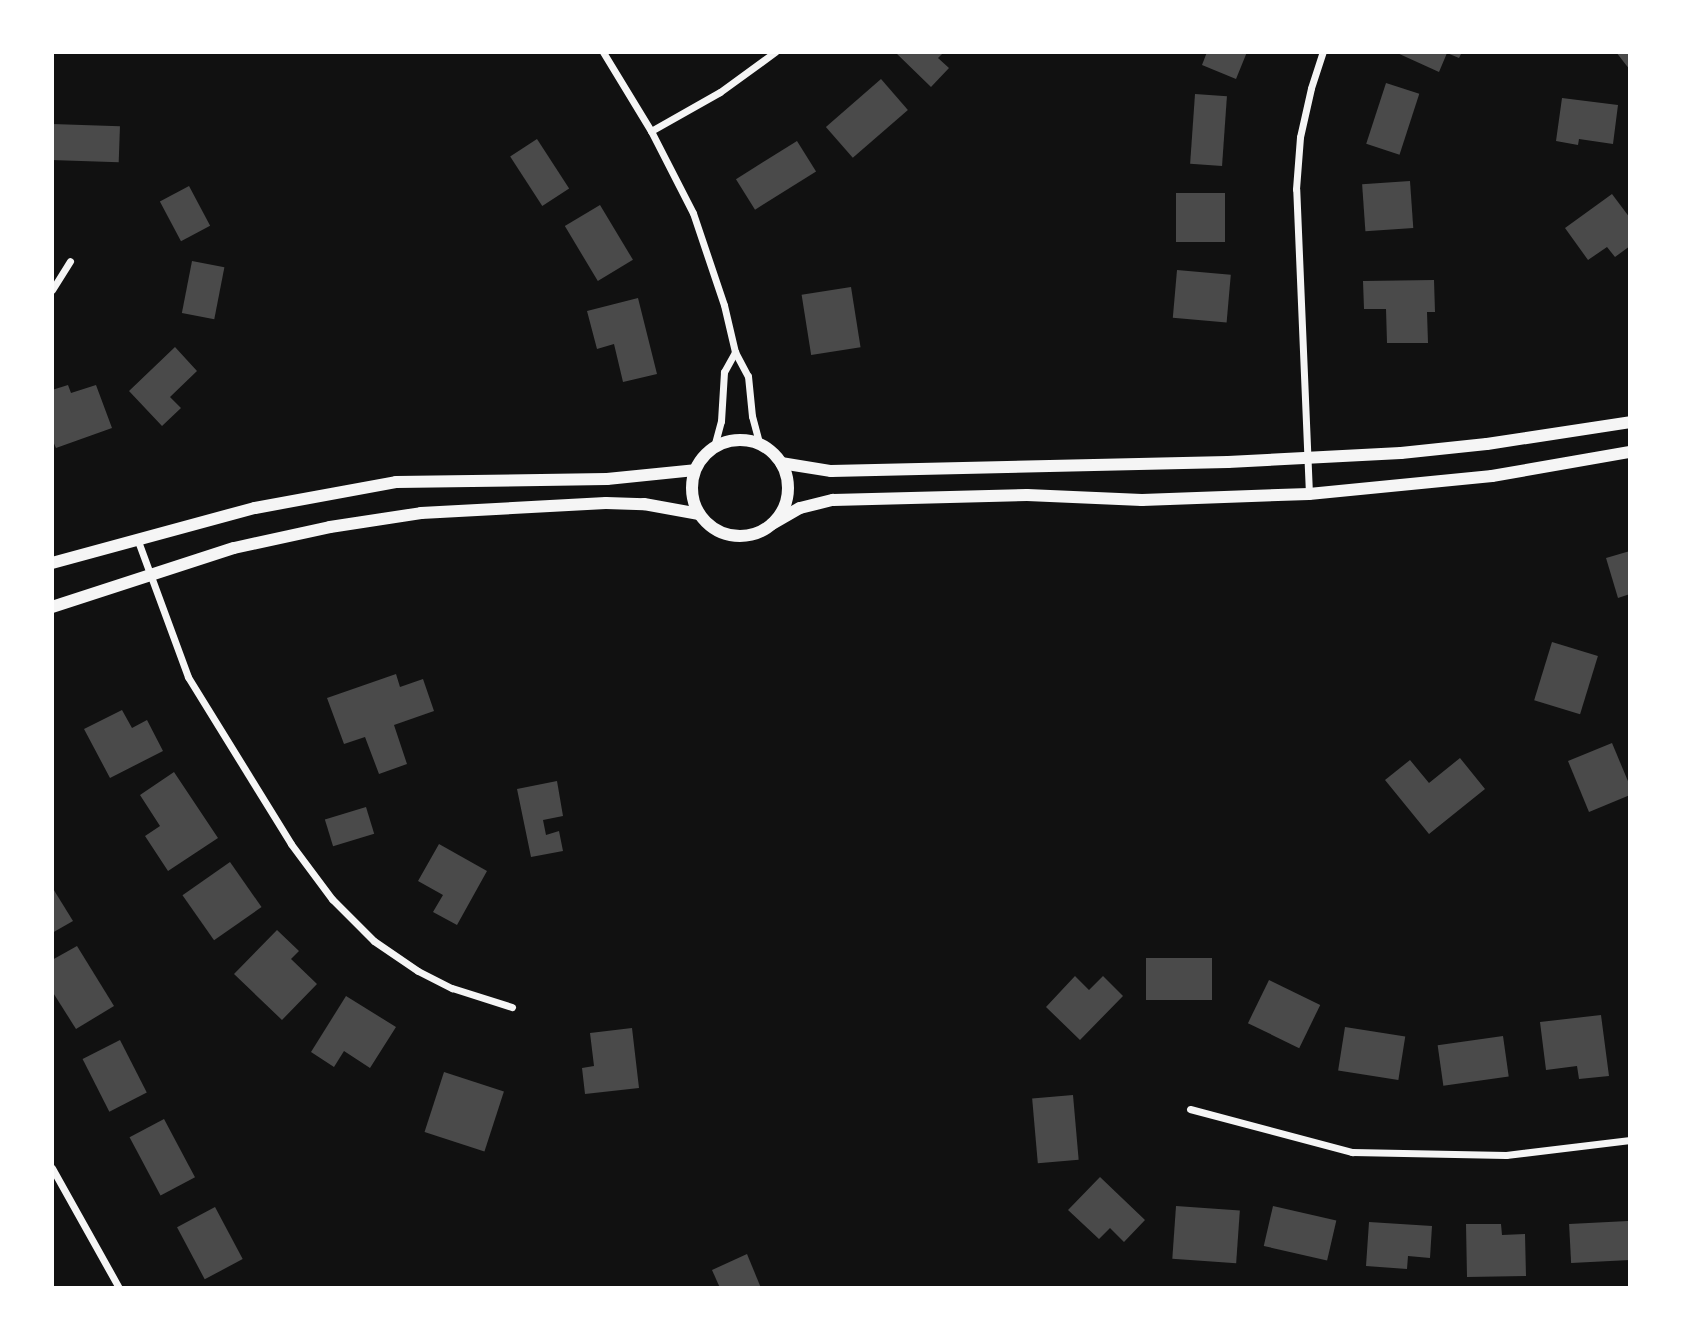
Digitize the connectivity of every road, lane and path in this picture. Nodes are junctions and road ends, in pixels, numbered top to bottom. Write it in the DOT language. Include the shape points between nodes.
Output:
graph roads {
  1 [pos="603,52"];
  2 [pos="775,52"];
  3 [pos="1324,52"];
  4 [pos="651,131"];
  5 [pos="69,261"];
  6 [pos="52,290"];
  7 [pos="735,352"];
  8 [pos="1629,422"];
  9 [pos="759,443"];
  10 [pos="714,447"];
  11 [pos="1629,452"];
  12 [pos="1307,458"];
  13 [pos="781,463"];
  14 [pos="695,470"];
  15 [pos="1309,494"];
  16 [pos="699,514"];
  17 [pos="772,524"];
  18 [pos="138,541"];
  19 [pos="52,563"];
  20 [pos="150,575"];
  21 [pos="52,607"];
  22 [pos="512,1007"];
  23 [pos="1190,1109"];
  24 [pos="1629,1140"];
  25 [pos="52,1168"];
  26 [pos="119,1287"];
  1 -- 4 [label="street"];
  2 -- 4 [label="street" via="720,92"];
  3 -- 12 [label="street" via="1300,138 1296,189"];
  4 -- 7 [label="street" via="693,213"];
  5 -- 6 [label="street"];
  7 -- 9 [label="street" via="748,376"];
  7 -- 10 [label="street" via="724,372 721,421"];
  8 -- 12 [label="street" via="1487,444"];
  9 -- 10 [label="street" via="729,441"];
  9 -- 13 [label="street"];
  10 -- 14 [label="street" via="702,456"];
  11 -- 15 [label="street" via="1492,476"];
  12 -- 13 [label="street" via="831,471"];
  12 -- 15 [label="street"];
  13 -- 17 [label="street" via="788,479 787,496"];
  14 -- 16 [label="street" via="693,500"];
  14 -- 18 [label="street" via="607,479 396,482 255,508"];
  15 -- 17 [label="street" via="1142,500 1027,495 833,500 800,508"];
  16 -- 17 [label="street" via="725,534 750,535"];
  16 -- 20 [label="street" via="606,503 421,513 238,547"];
  18 -- 19 [label="street"];
  18 -- 20 [label="street"];
  20 -- 21 [label="street"];
  20 -- 22 [label="street" via="188,677 291,844 332,899 374,941 418,971 452,988"];
  23 -- 24 [label="street" via="1352,1152 1506,1155"];
  25 -- 26 [label="street"];
}
